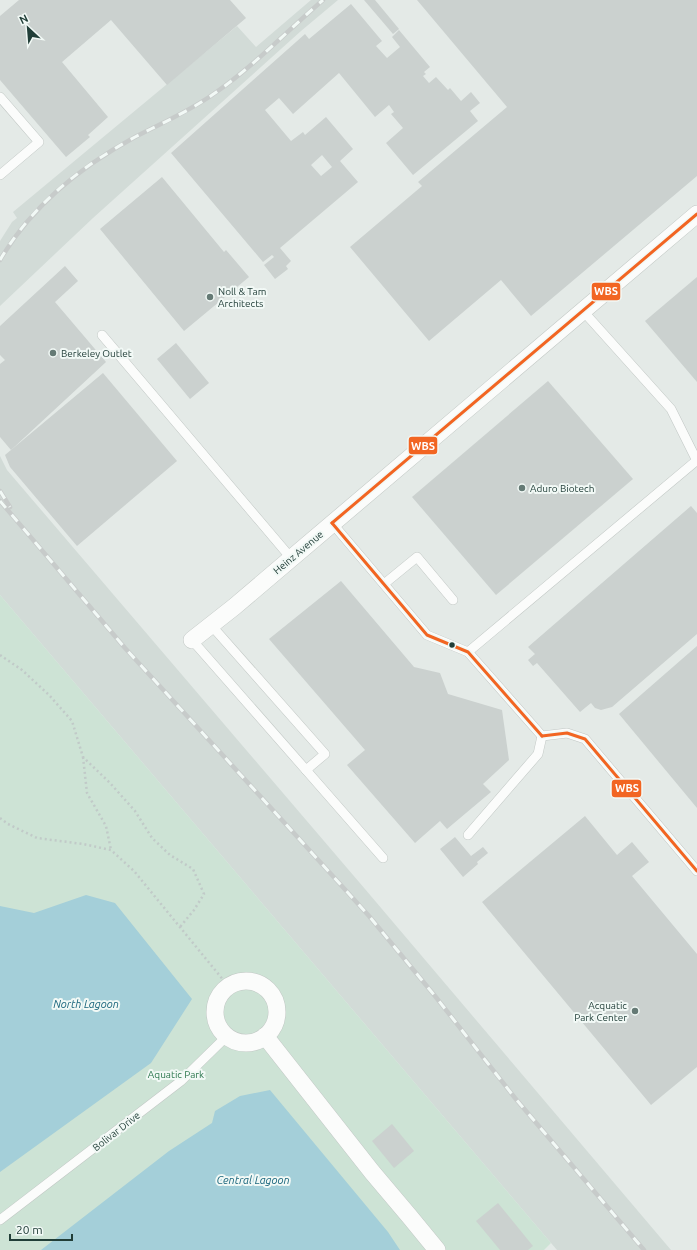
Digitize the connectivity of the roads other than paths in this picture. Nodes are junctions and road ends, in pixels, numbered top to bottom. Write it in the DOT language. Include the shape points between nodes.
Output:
graph roads {
  1 [pos="0,97"];
  2 [pos="0,175"];
  3 [pos="697,214"];
  4 [pos="583,311"];
  5 [pos="102,335"];
  6 [pos="697,461"];
  7 [pos="332,523"];
  8 [pos="291,558"];
  9 [pos="384,584"];
  10 [pos="453,600"];
  11 [pos="211,625"];
  12 [pos="192,640"];
  13 [pos="468,652"];
  14 [pos="542,736"];
  15 [pos="306,770"];
  16 [pos="468,835"];
  17 [pos="384,858"];
  18 [pos="697,871"];
  19 [pos="227,1036"];
  20 [pos="265,1036"];
  21 [pos="0,1220"];
  22 [pos="437,1250"];
  1 -- 2 [label="lane" via="39,142"];
  3 -- 4 [label="street, Heinz Avenue"];
  4 -- 6 [label="lane" via="670,409"];
  4 -- 7 [label="street, Heinz Avenue"];
  5 -- 8 [label="lane"];
  6 -- 13 [label="lane"];
  7 -- 8 [label="street, Heinz Avenue"];
  7 -- 9 [label="lane"];
  8 -- 11 [label="street, Heinz Avenue"];
  9 -- 10 [label="lane" via="417,556"];
  9 -- 13 [label="lane" via="427,636"];
  11 -- 12 [label="street, Heinz Avenue"];
  11 -- 15 [label="lane" via="324,754"];
  12 -- 15 [label="lane"];
  13 -- 14 [label="lane"];
  14 -- 16 [label="lane" via="538,754"];
  14 -- 18 [label="lane" via="567,733 585,739"];
  15 -- 17 [label="lane"];
  19 -- 20 [label="street" via="246,1042"];
  19 -- 20 [label="street" via="217,1020 218,1001 229,987 247,981 265,987 276,1003 276,1022"];
  19 -- 21 [label="lane, Bolivar Drive" via="181,1081"];
  20 -- 22 [label="street"];
}
